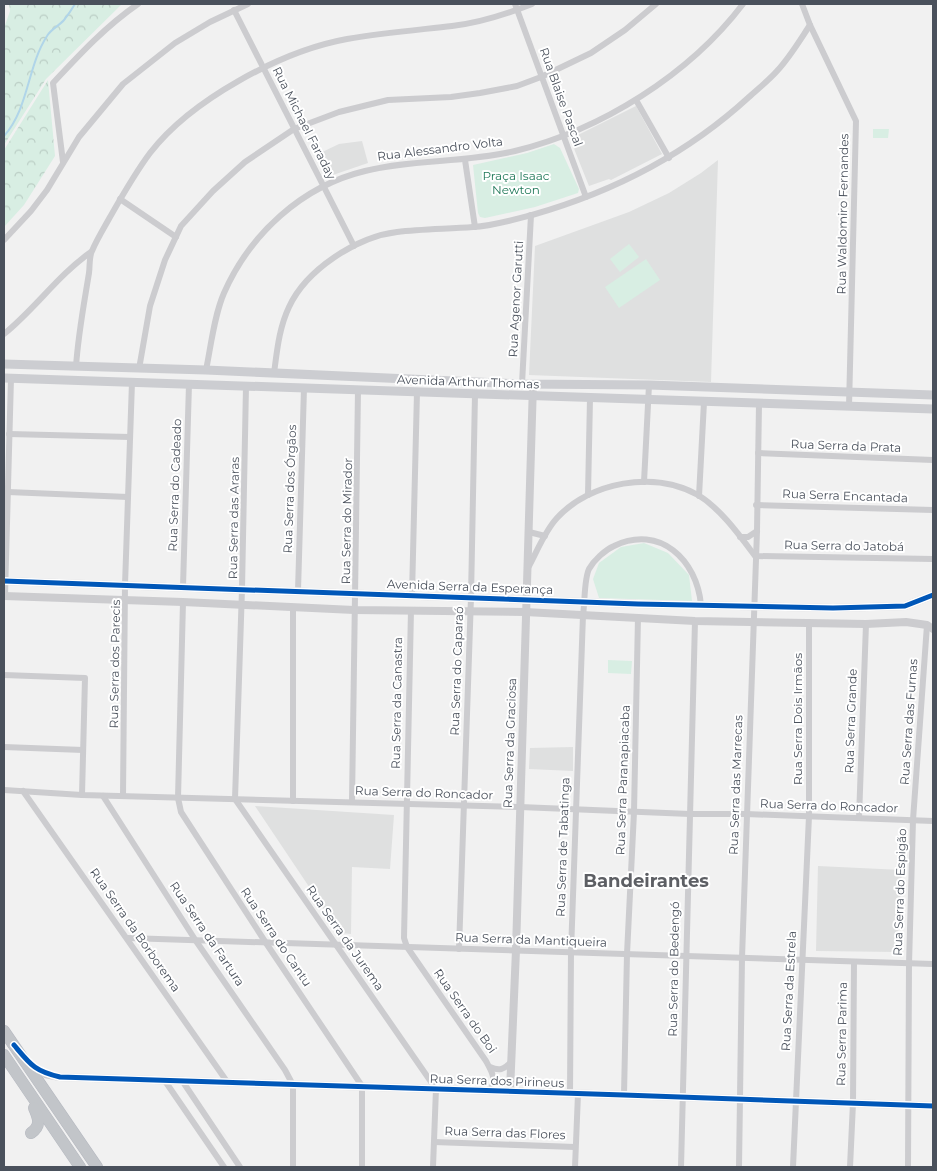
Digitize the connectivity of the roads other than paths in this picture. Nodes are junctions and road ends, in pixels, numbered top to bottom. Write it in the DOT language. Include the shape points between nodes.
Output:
graph roads {
  1 [pos="138,4"];
  2 [pos="248,4"];
  3 [pos="532,4"];
  4 [pos="656,4"];
  5 [pos="743,4"];
  6 [pos="802,4"];
  7 [pos="517,7"];
  8 [pos="234,10"];
  9 [pos="810,25"];
  10 [pos="263,67"];
  11 [pos="541,77"];
  12 [pos="636,100"];
  13 [pos="294,129"];
  14 [pos="562,135"];
  15 [pos="670,158"];
  16 [pos="465,160"];
  17 [pos="63,162"];
  18 [pos="324,187"];
  19 [pos="586,197"];
  20 [pos="120,199"];
  21 [pos="531,215"];
  22 [pos="475,227"];
  23 [pos="176,237"];
  24 [pos="4,240"];
  25 [pos="354,246"];
  26 [pos="91,252"];
  27 [pos="4,334"];
  28 [pos="4,364"];
  29 [pos="76,367"];
  30 [pos="110,368"];
  31 [pos="139,369"];
  32 [pos="206,370"];
  33 [pos="221,372"];
  34 [pos="274,374"];
  35 [pos="335,376"];
  36 [pos="7,378"];
  37 [pos="110,382"];
  38 [pos="132,382"];
  39 [pos="189,384"];
  40 [pos="522,384"];
  41 [pos="533,384"];
  42 [pos="648,385"];
  43 [pos="220,386"];
  44 [pos="246,386"];
  45 [pos="304,388"];
  46 [pos="334,390"];
  47 [pos="358,390"];
  48 [pos="416,392"];
  49 [pos="850,392"];
  50 [pos="475,394"];
  51 [pos="933,395"];
  52 [pos="532,396"];
  53 [pos="590,398"];
  54 [pos="647,400"];
  55 [pos="704,402"];
  56 [pos="759,404"];
  57 [pos="849,407"];
  58 [pos="933,409"];
  59 [pos="9,434"];
  60 [pos="130,437"];
  61 [pos="758,454"];
  62 [pos="933,460"];
  63 [pos="644,482"];
  64 [pos="8,492"];
  65 [pos="588,495"];
  66 [pos="699,496"];
  67 [pos="128,497"];
  68 [pos="756,505"];
  69 [pos="933,510"];
  70 [pos="757,531"];
  71 [pos="529,532"];
  72 [pos="545,536"];
  73 [pos="740,538"];
  74 [pos="755,556"];
  75 [pos="933,560"];
  76 [pos="528,568"];
  77 [pos="5,581"];
  78 [pos="125,585"];
  79 [pos="182,587"];
  80 [pos="242,589"];
  81 [pos="298,591"];
  82 [pos="356,593"];
  83 [pos="412,595"];
  84 [pos="933,595"];
  85 [pos="4,596"];
  86 [pos="471,597"];
  87 [pos="526,599"];
  88 [pos="126,601"];
  89 [pos="585,601"];
  90 [pos="183,602"];
  91 [pos="242,604"];
  92 [pos="701,605"];
  93 [pos="753,606"];
  94 [pos="905,606"];
  95 [pos="293,608"];
  96 [pos="354,610"];
  97 [pos="411,610"];
  98 [pos="525,612"];
  99 [pos="470,613"];
  100 [pos="583,614"];
  101 [pos="638,617"];
  102 [pos="695,621"];
  103 [pos="753,621"];
  104 [pos="809,622"];
  105 [pos="906,622"];
  106 [pos="866,624"];
  107 [pos="930,627"];
  108 [pos="4,675"];
  109 [pos="4,747"];
  110 [pos="83,750"];
  111 [pos="4,790"];
  112 [pos="23,791"];
  113 [pos="82,795"];
  114 [pos="103,796"];
  115 [pos="123,796"];
  116 [pos="178,798"];
  117 [pos="235,799"];
  118 [pos="292,801"];
  119 [pos="352,802"];
  120 [pos="406,804"];
  121 [pos="464,805"];
  122 [pos="520,807"];
  123 [pos="576,809"];
  124 [pos="634,812"];
  125 [pos="690,814"];
  126 [pos="746,814"];
  127 [pos="809,816"];
  128 [pos="859,818"];
  129 [pos="913,820"];
  130 [pos="933,821"];
  131 [pos="128,938"];
  132 [pos="196,940"];
  133 [pos="266,943"];
  134 [pos="335,944"];
  135 [pos="407,947"];
  136 [pos="459,949"];
  137 [pos="516,950"];
  138 [pos="570,952"];
  139 [pos="628,954"];
  140 [pos="685,956"];
  141 [pos="742,958"];
  142 [pos="802,960"];
  143 [pos="854,962"];
  144 [pos="909,964"];
  145 [pos="933,964"];
  146 [pos="4,1031"];
  147 [pos="9,1047"];
  148 [pos="4,1055"];
  149 [pos="511,1062"];
  150 [pos="490,1067"];
  151 [pos="60,1077"];
  152 [pos="165,1081"];
  153 [pos="22,1082"];
  154 [pos="183,1082"];
  155 [pos="228,1083"];
  156 [pos="293,1085"];
  157 [pos="42,1086"];
  158 [pos="362,1086"];
  159 [pos="436,1089"];
  160 [pos="491,1090"];
  161 [pos="510,1091"];
  162 [pos="574,1094"];
  163 [pos="624,1095"];
  164 [pos="683,1097"];
  165 [pos="740,1099"];
  166 [pos="795,1101"];
  167 [pos="852,1103"];
  168 [pos="908,1105"];
  169 [pos="933,1106"];
  170 [pos="31,1134"];
  171 [pos="434,1142"];
  172 [pos="576,1147"];
  173 [pos="80,1167"];
  174 [pos="97,1167"];
  175 [pos="224,1167"];
  176 [pos="240,1167"];
  177 [pos="293,1167"];
  178 [pos="362,1167"];
  179 [pos="433,1167"];
  180 [pos="575,1167"];
  181 [pos="681,1167"];
  182 [pos="739,1167"];
  183 [pos="793,1167"];
  184 [pos="850,1167"];
  185 [pos="908,1167"];
  1 -- 17 [label="street" via="82,52 53,83"];
  2 -- 8 [label="street"];
  3 -- 7 [label="street"];
  4 -- 11 [label="street" via="591,53"];
  5 -- 12 [label="street, Rua Alessandro Volta" via="694,57"];
  6 -- 9 [label="street, Rua Waldomiro Fernandes"];
  7 -- 10 [label="street" via="454,26 345,39"];
  7 -- 11 [label="street, Rua Blaise Pascal"];
  8 -- 10 [label="street, Rua Michael Faraday"];
  8 -- 17 [label="street" via="175,43 123,84 79,137"];
  9 -- 15 [label="street" via="767,81 725,118"];
  9 -- 49 [label="street, Rua Waldomiro Fernandes" via="856,121"];
  10 -- 13 [label="street, Rua Michael Faraday"];
  10 -- 20 [label="street" via="214,96 174,128 150,153"];
  11 -- 13 [label="street" via="517,86 480,93 388,100 339,112"];
  11 -- 14 [label="street, Rua Blaise Pascal"];
  12 -- 14 [label="street, Rua Alessandro Volta"];
  12 -- 15 [label="street"];
  13 -- 18 [label="street, Rua Michael Faraday"];
  13 -- 23 [label="street" via="245,162 213,190"];
  14 -- 16 [label="street, Rua Alessandro Volta" via="515,151"];
  14 -- 19 [label="street, Rua Blaise Pascal"];
  15 -- 19 [label="street"];
  16 -- 18 [label="street, Rua Alessandro Volta" via="365,171 335,180"];
  16 -- 22 [label="street"];
  17 -- 24 [label="street" via="32,211"];
  18 -- 25 [label="street, Rua Michael Faraday"];
  18 -- 32 [label="street, Rua Alessandro Volta" via="303,198 266,228 242,260 223,294"];
  19 -- 21 [label="street"];
  20 -- 23 [label="street"];
  20 -- 26 [label="street"];
  21 -- 22 [label="street"];
  21 -- 40 [label="street, Rua Agenor Garutti"];
  22 -- 25 [label="street" via="398,232"];
  23 -- 31 [label="street" via="150,306"];
  25 -- 34 [label="street" via="318,268 299,290 280,332"];
  26 -- 27 [label="street"];
  26 -- 29 [label="street"];
  28 -- 29 [label="main road, Avenida Arthur Thomas"];
  29 -- 30 [label="main road, Avenida Arthur Thomas"];
  30 -- 31 [label="main road, Avenida Arthur Thomas"];
  30 -- 37 [label="main road"];
  31 -- 32 [label="main road, Avenida Arthur Thomas"];
  32 -- 33 [label="main road, Avenida Arthur Thomas"];
  33 -- 34 [label="main road, Avenida Arthur Thomas"];
  33 -- 43 [label="main road"];
  34 -- 35 [label="main road, Avenida Arthur Thomas"];
  35 -- 40 [label="main road, Avenida Arthur Thomas"];
  35 -- 46 [label="main road"];
  36 -- 37 [label="main road, Avenida Arthur Thomas"];
  36 -- 59 [label="street"];
  37 -- 38 [label="main road, Avenida Arthur Thomas"];
  38 -- 39 [label="main road, Avenida Arthur Thomas"];
  38 -- 60 [label="street, Rua Serra dos Parecis"];
  39 -- 43 [label="main road, Avenida Arthur Thomas"];
  39 -- 79 [label="street, Rua Serra do Cadeado"];
  40 -- 41 [label="main road, Avenida Arthur Thomas"];
  41 -- 42 [label="main road, Avenida Arthur Thomas"];
  41 -- 52 [label="street, Rua Serra da Graciosa"];
  42 -- 49 [label="main road, Avenida Arthur Thomas"];
  42 -- 54 [label="street"];
  43 -- 44 [label="main road, Avenida Arthur Thomas"];
  44 -- 45 [label="main road, Avenida Arthur Thomas"];
  44 -- 80 [label="street, Rua Serra das Araras"];
  45 -- 46 [label="main road, Avenida Arthur Thomas"];
  45 -- 81 [label="street, Rua Serra dos Órgãos"];
  46 -- 47 [label="main road, Avenida Arthur Thomas"];
  47 -- 48 [label="main road, Avenida Arthur Thomas"];
  47 -- 82 [label="street, Rua Serra do Mirador"];
  48 -- 50 [label="main road, Avenida Arthur Thomas"];
  48 -- 83 [label="street"];
  49 -- 51 [label="main road, Avenida Arthur Thomas"];
  49 -- 57 [label="street, Rua Waldomiro Fernandes"];
  50 -- 52 [label="main road, Avenida Arthur Thomas"];
  50 -- 86 [label="street, Rua Serra do Caparaó"];
  52 -- 53 [label="main road, Avenida Arthur Thomas"];
  52 -- 71 [label="street, Rua Serra da Graciosa"];
  53 -- 54 [label="main road, Avenida Arthur Thomas"];
  53 -- 65 [label="street"];
  54 -- 55 [label="main road, Avenida Arthur Thomas"];
  54 -- 63 [label="street"];
  55 -- 56 [label="main road, Avenida Arthur Thomas"];
  55 -- 66 [label="street"];
  56 -- 57 [label="main road, Avenida Arthur Thomas"];
  56 -- 61 [label="street, Rua Serra das Marrecas"];
  57 -- 58 [label="main road, Avenida Arthur Thomas"];
  59 -- 60 [label="street"];
  59 -- 64 [label="street"];
  60 -- 67 [label="street, Rua Serra dos Parecis"];
  61 -- 62 [label="street, Rua Serra da Prata"];
  61 -- 68 [label="street, Rua Serra das Marrecas"];
  63 -- 65 [label="street" via="607,488"];
  63 -- 66 [label="street" via="661,482"];
  64 -- 67 [label="street"];
  64 -- 77 [label="street"];
  65 -- 72 [label="street" via="556,519"];
  66 -- 73 [label="street"];
  67 -- 78 [label="street, Rua Serra dos Parecis"];
  68 -- 69 [label="street, Rua Serra Encantada"];
  68 -- 70 [label="street, Rua Serra das Marrecas"];
  70 -- 73 [label="street"];
  70 -- 74 [label="street, Rua Serra das Marrecas"];
  71 -- 72 [label="street"];
  71 -- 76 [label="street, Rua Serra da Graciosa"];
  72 -- 76 [label="street"];
  73 -- 74 [label="street"];
  74 -- 75 [label="street, Rua Serra do Jatobá"];
  74 -- 93 [label="street, Rua Serra das Marrecas"];
  76 -- 87 [label="street, Rua Serra da Graciosa"];
  77 -- 78 [label="street, Avenida Serra da Esperança"];
  77 -- 85 [label="street"];
  78 -- 79 [label="street, Avenida Serra da Esperança"];
  78 -- 88 [label="street, Rua Serra dos Parecis"];
  79 -- 80 [label="street, Avenida Serra da Esperança"];
  80 -- 81 [label="street, Avenida Serra da Esperança"];
  80 -- 91 [label="street, Rua Serra das Araras"];
  81 -- 82 [label="street, Avenida Serra da Esperança"];
  82 -- 83 [label="street, Avenida Serra da Esperança"];
  82 -- 96 [label="street, Rua Serra do Mirador"];
  83 -- 86 [label="street, Avenida Serra da Esperança"];
  84 -- 94 [label="street, Avenida Serra da Esperança"];
  85 -- 88 [label="street, Avenida Serra da Esperança"];
  86 -- 87 [label="street, Avenida Serra da Esperança"];
  86 -- 99 [label="street, Rua Serra do Caparaó"];
  87 -- 89 [label="street, Avenida Serra da Esperança"];
  87 -- 98 [label="street, Rua Serra da Graciosa"];
  88 -- 90 [label="street, Avenida Serra da Esperança"];
  88 -- 115 [label="street, Rua Serra dos Parecis"];
  89 -- 92 [label="street, Avenida Serra da Esperança"];
  89 -- 92 [label="street, Rua Serra de Tabatinga" via="589,569 598,559 610,548 627,540 648,540 668,546 686,562 697,581"];
  89 -- 100 [label="street, Rua Serra de Tabatinga"];
  90 -- 91 [label="street, Avenida Serra da Esperança"];
  90 -- 116 [label="street"];
  91 -- 95 [label="street, Avenida Serra da Esperança"];
  91 -- 117 [label="street, Rua Serra das Araras"];
  92 -- 93 [label="street, Avenida Serra da Esperança"];
  93 -- 94 [label="street, Avenida Serra da Esperança"];
  93 -- 103 [label="street, Rua Serra das Marrecas"];
  94 -- 105 [label="street"];
  95 -- 96 [label="street, Avenida Serra da Esperança"];
  95 -- 118 [label="street"];
  96 -- 97 [label="street, Avenida Serra da Esperança"];
  96 -- 119 [label="street, Rua Serra do Mirador"];
  97 -- 99 [label="street, Avenida Serra da Esperança"];
  97 -- 120 [label="street, Rua Serra da Canastra"];
  98 -- 99 [label="street, Avenida Serra da Esperança"];
  98 -- 100 [label="street, Avenida Serra da Esperança"];
  98 -- 122 [label="street, Rua Serra da Graciosa"];
  99 -- 121 [label="street, Rua Serra do Caparaó"];
  100 -- 101 [label="street, Avenida Serra da Esperança"];
  100 -- 123 [label="street, Rua Serra de Tabatinga"];
  101 -- 102 [label="street, Avenida Serra da Esperança"];
  101 -- 124 [label="street, Rua Serra Paranapiacaba"];
  102 -- 103 [label="street, Avenida Serra da Esperança"];
  102 -- 125 [label="street, Rua Serra do Bedengó"];
  103 -- 104 [label="street, Avenida Serra da Esperança"];
  103 -- 126 [label="street, Rua Serra das Marrecas"];
  104 -- 106 [label="street, Avenida Serra da Esperança"];
  104 -- 127 [label="street, Rua Serra Dois Irmãos"];
  105 -- 106 [label="street, Avenida Serra da Esperança"];
  105 -- 107 [label="street, Avenida Serra da Esperança"];
  106 -- 128 [label="street, Rua Serra Grande"];
  107 -- 129 [label="street, Rua Serra das Furnas"];
  108 -- 110 [label="street" via="85,678"];
  109 -- 110 [label="street"];
  110 -- 113 [label="street"];
  111 -- 112 [label="street, Rua Serra do Roncador"];
  112 -- 113 [label="street, Rua Serra do Roncador"];
  112 -- 131 [label="street, Rua Serra da Borborema"];
  113 -- 114 [label="street, Rua Serra do Roncador"];
  114 -- 115 [label="street, Rua Serra do Roncador"];
  114 -- 132 [label="street, Rua Serra da Fartura"];
  115 -- 116 [label="street, Rua Serra do Roncador"];
  116 -- 117 [label="street, Rua Serra do Roncador"];
  116 -- 133 [label="street, Rua Serra do Cantu" via="187,823"];
  117 -- 118 [label="street, Rua Serra do Roncador"];
  117 -- 134 [label="street, Rua Serra da Jurema"];
  118 -- 119 [label="street, Rua Serra do Roncador"];
  119 -- 120 [label="street, Rua Serra do Roncador"];
  120 -- 121 [label="street, Rua Serra do Roncador"];
  120 -- 135 [label="street, Rua Serra da Canastra" via="404,938"];
  121 -- 122 [label="street, Rua Serra do Roncador"];
  121 -- 136 [label="street, Rua Serra do Caparaó"];
  122 -- 123 [label="street, Rua Serra do Roncador"];
  122 -- 137 [label="street, Rua Serra da Graciosa"];
  123 -- 124 [label="street, Rua Serra do Roncador"];
  123 -- 138 [label="street, Rua Serra de Tabatinga"];
  124 -- 125 [label="street, Rua Serra do Roncador"];
  124 -- 139 [label="street, Rua Serra Paranapiacaba"];
  125 -- 126 [label="street, Rua Serra do Roncador"];
  125 -- 140 [label="street, Rua Serra do Bedengó"];
  126 -- 127 [label="street, Rua Serra do Roncador"];
  126 -- 141 [label="street, Rua Serra das Marrecas"];
  127 -- 128 [label="street, Rua Serra do Roncador"];
  127 -- 142 [label="street, Rua Serra da Estrela"];
  128 -- 129 [label="street, Rua Serra do Roncador"];
  129 -- 130 [label="street, Rua Serra do Roncador"];
  129 -- 144 [label="street, Rua Serra do Espigão"];
  131 -- 132 [label="street, Rua Serra da Mantiqueira"];
  131 -- 155 [label="street, Rua Serra da Borborema"];
  132 -- 133 [label="street, Rua Serra da Mantiqueira"];
  132 -- 156 [label="street, Rua Serra da Fartura"];
  133 -- 134 [label="street, Rua Serra da Mantiqueira"];
  133 -- 158 [label="street, Rua Serra do Cantu"];
  134 -- 135 [label="street, Rua Serra da Mantiqueira"];
  134 -- 159 [label="street, Rua Serra da Jurema"];
  135 -- 136 [label="street, Rua Serra da Mantiqueira"];
  135 -- 150 [label="street, Rua Serra do Boi"];
  136 -- 137 [label="street, Rua Serra da Mantiqueira"];
  137 -- 138 [label="street, Rua Serra da Mantiqueira"];
  137 -- 149 [label="street, Rua Serra da Graciosa"];
  138 -- 139 [label="street, Rua Serra da Mantiqueira"];
  138 -- 162 [label="street, Rua Serra de Tabatinga"];
  139 -- 140 [label="street, Rua Serra da Mantiqueira"];
  139 -- 163 [label="street, Rua Serra Paranapiacaba"];
  140 -- 141 [label="street, Rua Serra da Mantiqueira"];
  140 -- 164 [label="street, Rua Serra do Bedengó"];
  141 -- 142 [label="street, Rua Serra da Mantiqueira"];
  141 -- 165 [label="street, Rua Serra das Marrecas"];
  142 -- 143 [label="street, Rua Serra da Mantiqueira"];
  142 -- 166 [label="street, Rua Serra da Estrela"];
  143 -- 144 [label="street, Rua Serra da Mantiqueira"];
  143 -- 167 [label="street, Rua Serra Parima"];
  144 -- 145 [label="street, Rua Serra da Mantiqueira"];
  144 -- 168 [label="street, Rua Serra do Espigão"];
  146 -- 147 [label="highway"];
  147 -- 151 [label="street" via="38,1071"];
  147 -- 157 [label="highway" via="30,1084"];
  148 -- 153 [label="highway"];
  149 -- 150 [label="street" via="502,1070"];
  149 -- 161 [label="street, Rua Serra da Graciosa"];
  150 -- 160 [label="street, Rua Serra do Boi" via="494,1080"];
  151 -- 152 [label="street, Rua Serra dos Pirineus"];
  151 -- 157 [label="street"];
  152 -- 154 [label="street, Rua Serra dos Pirineus"];
  152 -- 175 [label="street"];
  153 -- 170 [label="highway" via="39,1119 36,1130"];
  153 -- 173 [label="highway"];
  154 -- 155 [label="street, Rua Serra dos Pirineus"];
  154 -- 176 [label="street"];
  155 -- 156 [label="street, Rua Serra dos Pirineus"];
  156 -- 158 [label="street, Rua Serra dos Pirineus"];
  156 -- 177 [label="street"];
  157 -- 174 [label="highway"];
  158 -- 159 [label="street, Rua Serra dos Pirineus"];
  158 -- 178 [label="street"];
  159 -- 160 [label="street, Rua Serra dos Pirineus"];
  159 -- 171 [label="street"];
  160 -- 161 [label="street, Rua Serra dos Pirineus"];
  161 -- 162 [label="street, Rua Serra dos Pirineus"];
  162 -- 163 [label="street, Rua Serra dos Pirineus"];
  162 -- 172 [label="street, Rua Serra de Tabatinga"];
  163 -- 164 [label="street, Rua Serra dos Pirineus"];
  164 -- 165 [label="street, Rua Serra dos Pirineus"];
  164 -- 181 [label="street, Rua Serra do Bedengó"];
  165 -- 166 [label="street, Rua Serra dos Pirineus"];
  165 -- 182 [label="street, Rua Serra das Marrecas"];
  166 -- 167 [label="street, Rua Serra dos Pirineus"];
  166 -- 183 [label="street, Rua Serra da Estrela"];
  167 -- 168 [label="street, Rua Serra dos Pirineus"];
  167 -- 184 [label="street, Rua Serra Parima"];
  168 -- 169 [label="street, Rua Serra dos Pirineus"];
  168 -- 185 [label="street, Rua Serra do Espigão"];
  171 -- 172 [label="street, Rua Serra das Flores"];
  171 -- 179 [label="street"];
  172 -- 180 [label="street, Rua Serra de Tabatinga"];
}
